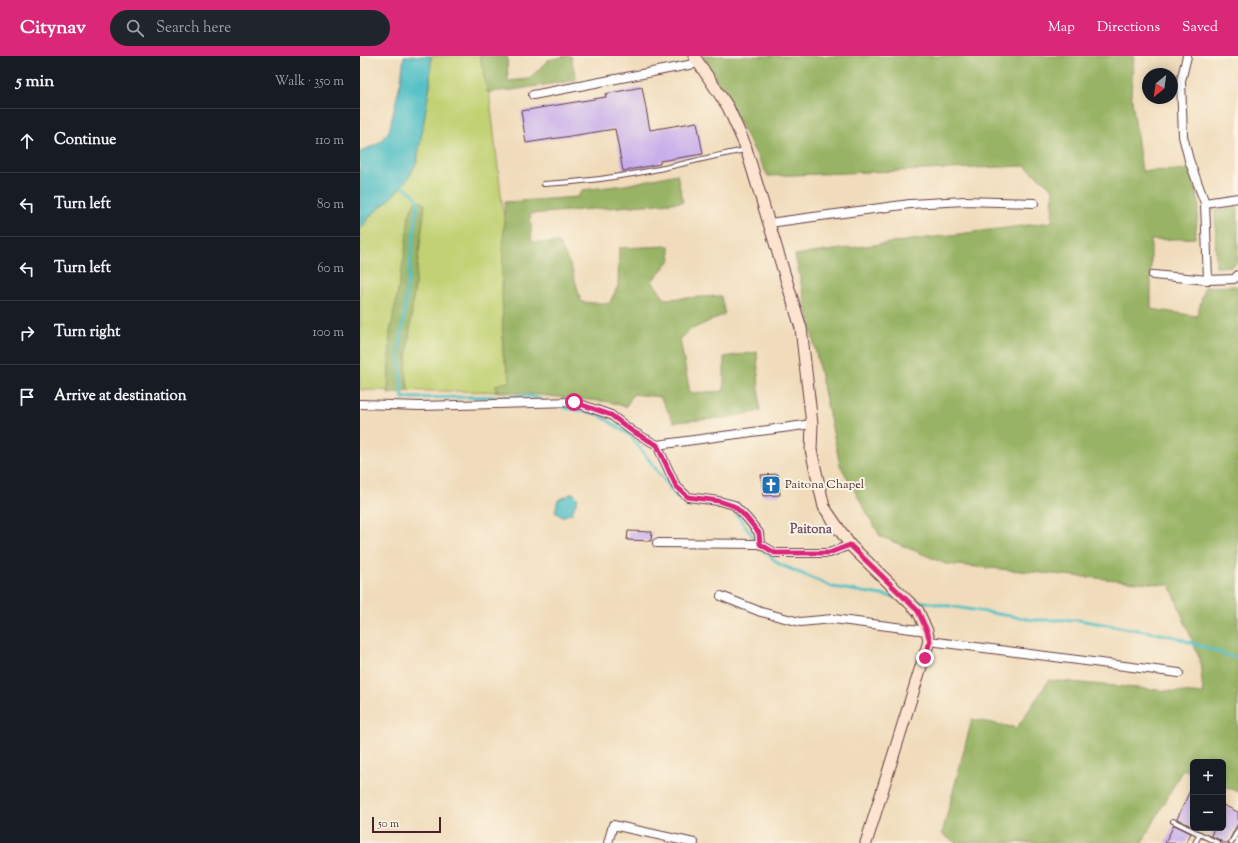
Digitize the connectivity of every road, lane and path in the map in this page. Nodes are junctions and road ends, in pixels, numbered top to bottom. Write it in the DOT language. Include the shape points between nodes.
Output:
graph roads {
  1 [pos="1187,56"];
  2 [pos="696,60"];
  3 [pos="533,95"];
  4 [pos="746,150"];
  5 [pos="544,184"];
  6 [pos="1238,198"];
  7 [pos="1034,203"];
  8 [pos="1205,203"];
  9 [pos="769,223"];
  10 [pos="1153,275"];
  11 [pos="1238,276"];
  12 [pos="1208,280"];
  13 [pos="360,404"];
  14 [pos="812,424"];
  15 [pos="657,445"];
  16 [pos="657,543"];
  17 [pos="760,544"];
  18 [pos="850,545"];
  19 [pos="721,596"];
  20 [pos="928,636"];
  21 [pos="1178,673"];
  22 [pos="1173,821"];
  23 [pos="1238,830"];
  24 [pos="1200,834"];
  25 [pos="608,843"];
  26 [pos="694,843"];
  27 [pos="866,843"];
  28 [pos="1195,843"];
  29 [pos="1218,843"];
  30 [pos="1232,843"];
  1 -- 8 [label="street" via="1181,81 1183,136"];
  2 -- 3 [label="street"];
  2 -- 4 [label="street" via="728,107"];
  4 -- 5 [label="lane" via="620,176"];
  4 -- 9 [label="street"];
  6 -- 8 [label="street"];
  7 -- 9 [label="street" via="965,201 910,204"];
  8 -- 12 [label="street"];
  9 -- 14 [label="street" via="801,328"];
  10 -- 12 [label="street"];
  11 -- 12 [label="street" via="1234,279"];
  13 -- 15 [label="street" via="420,406 574,402 611,415"];
  14 -- 15 [label="street"];
  14 -- 18 [label="street" via="811,450 824,507"];
  15 -- 17 [label="street" via="676,486 688,497 719,501 734,506 759,533"];
  16 -- 17 [label="street"];
  17 -- 18 [label="street" via="775,553 829,553"];
  18 -- 20 [label="street" via="918,611"];
  19 -- 20 [label="street" via="761,612 800,622 833,619"];
  20 -- 21 [label="street"];
  20 -- 27 [label="street"];
  22 -- 24 [label="lane"];
  23 -- 30 [label="lane"];
  24 -- 28 [label="lane"];
  24 -- 29 [label="lane"];
  25 -- 26 [label="street" via="613,825"];
}
